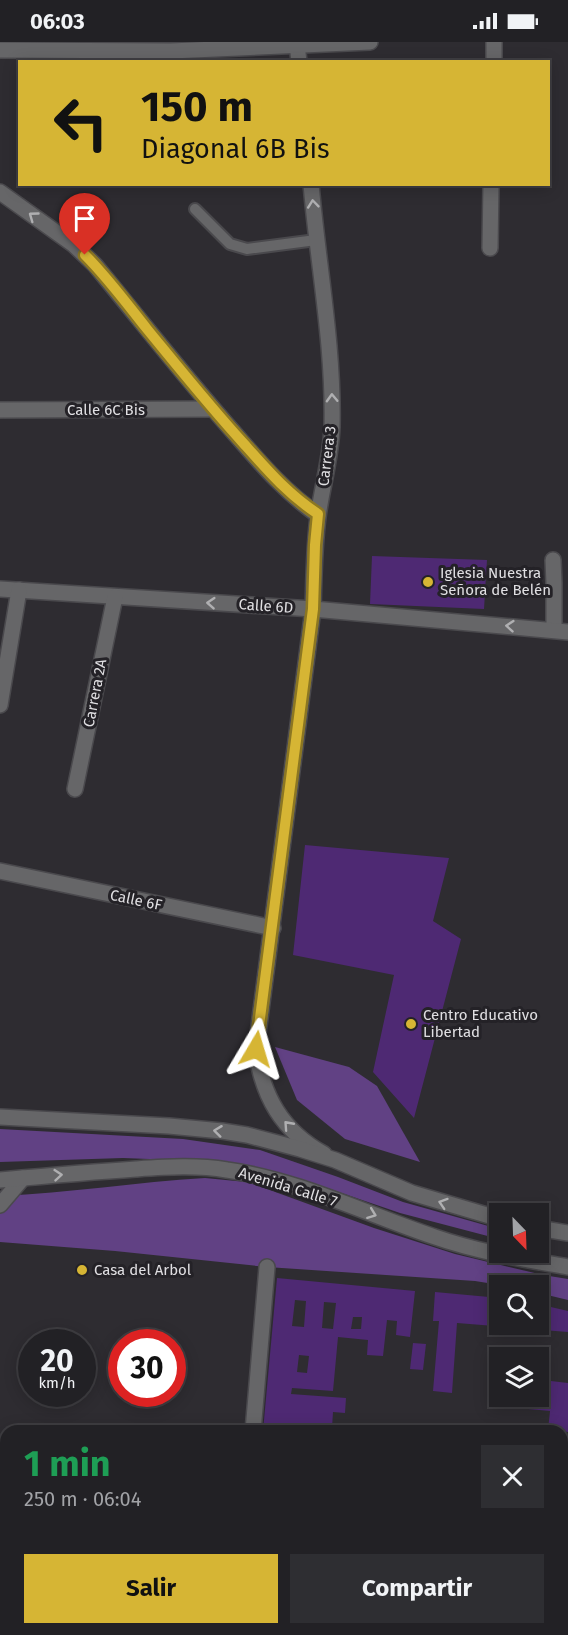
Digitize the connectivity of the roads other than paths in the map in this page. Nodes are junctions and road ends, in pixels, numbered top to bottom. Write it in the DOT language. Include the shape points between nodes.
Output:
graph roads {
  1 [pos="370,42"];
  2 [pos="494,42"];
  3 [pos="297,44"];
  4 [pos="0,50"];
  5 [pos="171,51"];
  6 [pos="299,60"];
  7 [pos="494,60"];
  8 [pos="311,186"];
  9 [pos="491,186"];
  10 [pos="0,192"];
  11 [pos="195,209"];
  12 [pos="316,240"];
  13 [pos="490,248"];
  14 [pos="0,410"];
  15 [pos="213,410"];
  16 [pos="318,514"];
  17 [pos="552,560"];
  18 [pos="0,589"];
  19 [pos="19,591"];
  20 [pos="115,597"];
  21 [pos="313,609"];
  22 [pos="561,631"];
  23 [pos="0,705"];
  24 [pos="75,789"];
  25 [pos="0,871"];
  26 [pos="273,928"];
  27 [pos="0,1117"];
  28 [pos="334,1160"];
  29 [pos="23,1178"];
  30 [pos="0,1180"];
  31 [pos="0,1205"];
  32 [pos="489,1216"];
  33 [pos="549,1230"];
  34 [pos="568,1233"];
  35 [pos="267,1267"];
  36 [pos="568,1267"];
  37 [pos="254,1425"];
  1 -- 3 [label="street"];
  2 -- 7 [label="street"];
  3 -- 5 [label="street"];
  3 -- 6 [label="street"];
  4 -- 5 [label="street"];
  12 -- 8 [label="street, Carrera 3, one-way"];
  9 -- 13 [label="street"];
  15 -- 10 [label="street, one-way" via="95,265 74,245"];
  11 -- 12 [label="lane" via="230,244 247,249"];
  16 -- 12 [label="street, Carrera 3, one-way" via="332,429 332,398"];
  14 -- 15 [label="street, Calle 6C Bis"];
  15 -- 16 [label="street" via="280,484"];
  16 -- 21 [label="street, Carrera 3"];
  17 -- 22 [label="street"];
  18 -- 19 [label="street, Calle 6D"];
  19 -- 20 [label="street, Calle 6D"];
  19 -- 23 [label="street"];
  21 -- 20 [label="street, Calle 6D, one-way"];
  20 -- 24 [label="street, Carrera 2A"];
  22 -- 21 [label="street, Calle 6D, one-way"];
  21 -- 26 [label="street, Carrera 3"];
  25 -- 26 [label="street, Calle 6F"];
  28 -- 26 [label="street, Carrera 3, one-way" via="288,1126 262,1083 256,1049"];
  28 -- 27 [label="street, one-way" via="273,1141 222,1131"];
  32 -- 28 [label="street, one-way" via="412,1193"];
  29 -- 30 [label="street, Avenida Calle 7"];
  29 -- 31 [label="street"];
  29 -- 36 [label="street, Avenida Calle 7, one-way" via="161,1168 229,1170 304,1189 459,1245"];
  33 -- 34 [label="street"];
  35 -- 37 [label="street"];
}
